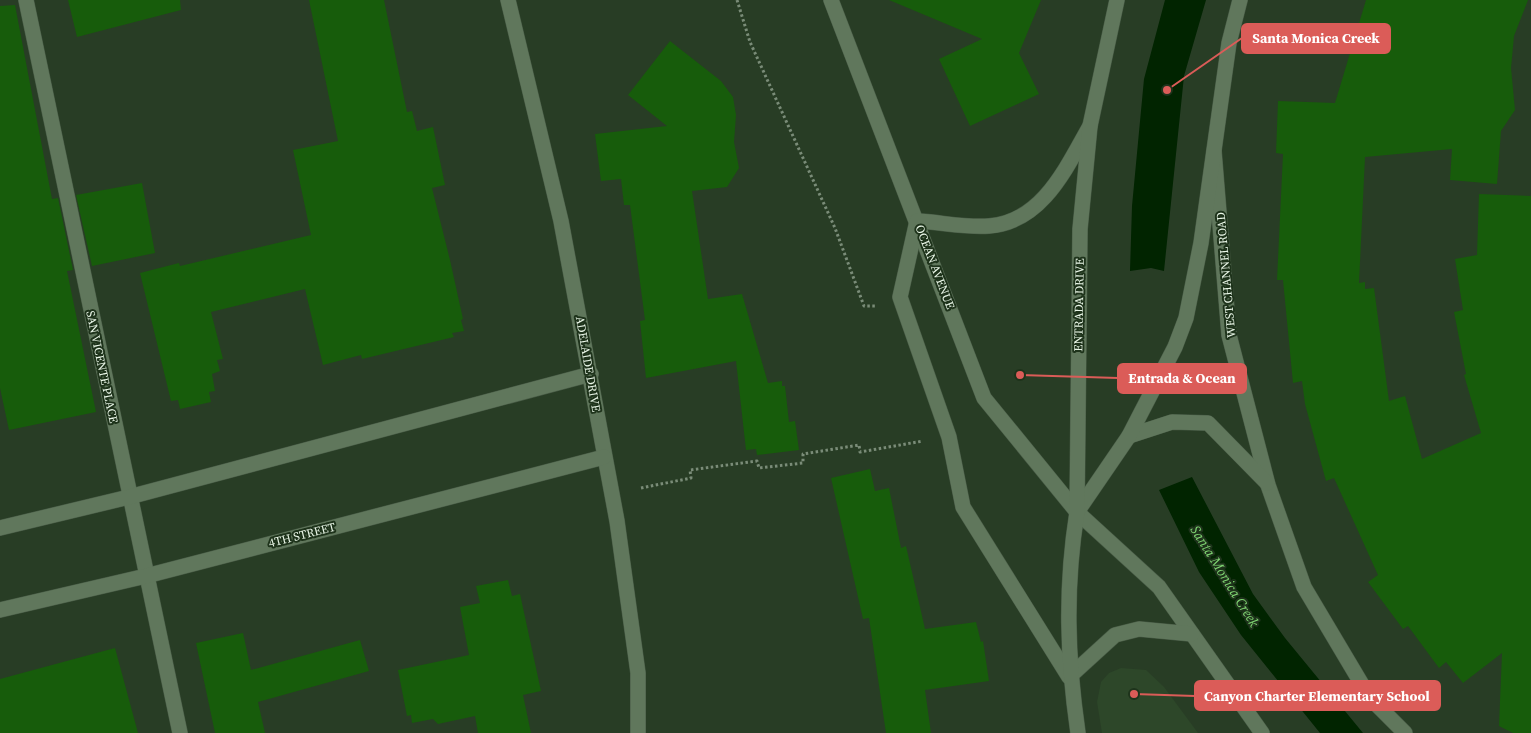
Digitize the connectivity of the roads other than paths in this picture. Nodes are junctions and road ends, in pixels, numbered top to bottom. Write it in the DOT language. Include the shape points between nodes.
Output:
graph roads {
  1 [pos="26,0"];
  2 [pos="508,0"];
  3 [pos="831,0"];
  4 [pos="1117,0"];
  5 [pos="1240,0"];
  6 [pos="1090,126"];
  7 [pos="1214,152"];
  8 [pos="917,221"];
  9 [pos="590,374"];
  10 [pos="1129,436"];
  11 [pos="604,458"];
  12 [pos="1268,484"];
  13 [pos="130,497"];
  14 [pos="1077,512"];
  15 [pos="0,528"];
  16 [pos="146,576"];
  17 [pos="0,610"];
  18 [pos="1192,634"];
  19 [pos="1070,677"];
  20 [pos="180,733"];
  21 [pos="638,733"];
  22 [pos="1078,733"];
  23 [pos="1262,733"];
  24 [pos="1405,733"];
  1 -- 13 [label="street, SAN VICENTE PLACE"];
  2 -- 9 [label="street, ADELAIDE DRIVE" via="560,221"];
  3 -- 8 [label="street, OCEAN AVENUE"];
  4 -- 6 [label="street, ENTRADA DRIVE"];
  5 -- 7 [label="street, WEST CHANNEL ROAD" via="1229,43"];
  6 -- 8 [label="street" via="1057,185 1035,207 1016,218 990,226"];
  6 -- 14 [label="street, ENTRADA DRIVE" via="1080,229"];
  7 -- 10 [label="street, WEST CHANNEL ROAD" via="1186,318 1175,347"];
  7 -- 12 [label="street, WEST CHANNEL ROAD" via="1229,335"];
  8 -- 14 [label="street, OCEAN AVENUE" via="984,398"];
  8 -- 19 [label="street" via="900,297 949,437 963,507"];
  9 -- 11 [label="street, ADELAIDE DRIVE"];
  9 -- 13 [label="street"];
  10 -- 12 [label="street, WEST CHANNEL ROAD" via="1172,422 1208,423"];
  10 -- 14 [label="street, WEST CHANNEL ROAD"];
  11 -- 16 [label="street, 4TH STREET"];
  11 -- 21 [label="street, ADELAIDE DRIVE" via="617,521 638,674"];
  12 -- 24 [label="street, WEST CHANNEL ROAD" via="1304,587 1370,698"];
  13 -- 15 [label="street"];
  13 -- 16 [label="street, SAN VICENTE PLACE"];
  14 -- 18 [label="street, OCEAN AVENUE" via="1159,587"];
  14 -- 19 [label="street, ENTRADA DRIVE" via="1070,556"];
  16 -- 17 [label="street, 4TH STREET"];
  16 -- 20 [label="street, SAN VICENTE PLACE"];
  18 -- 19 [label="street" via="1139,629 1115,635"];
  18 -- 23 [label="street, OCEAN AVENUE"];
  19 -- 22 [label="street, ENTRADA DRIVE"];
}
